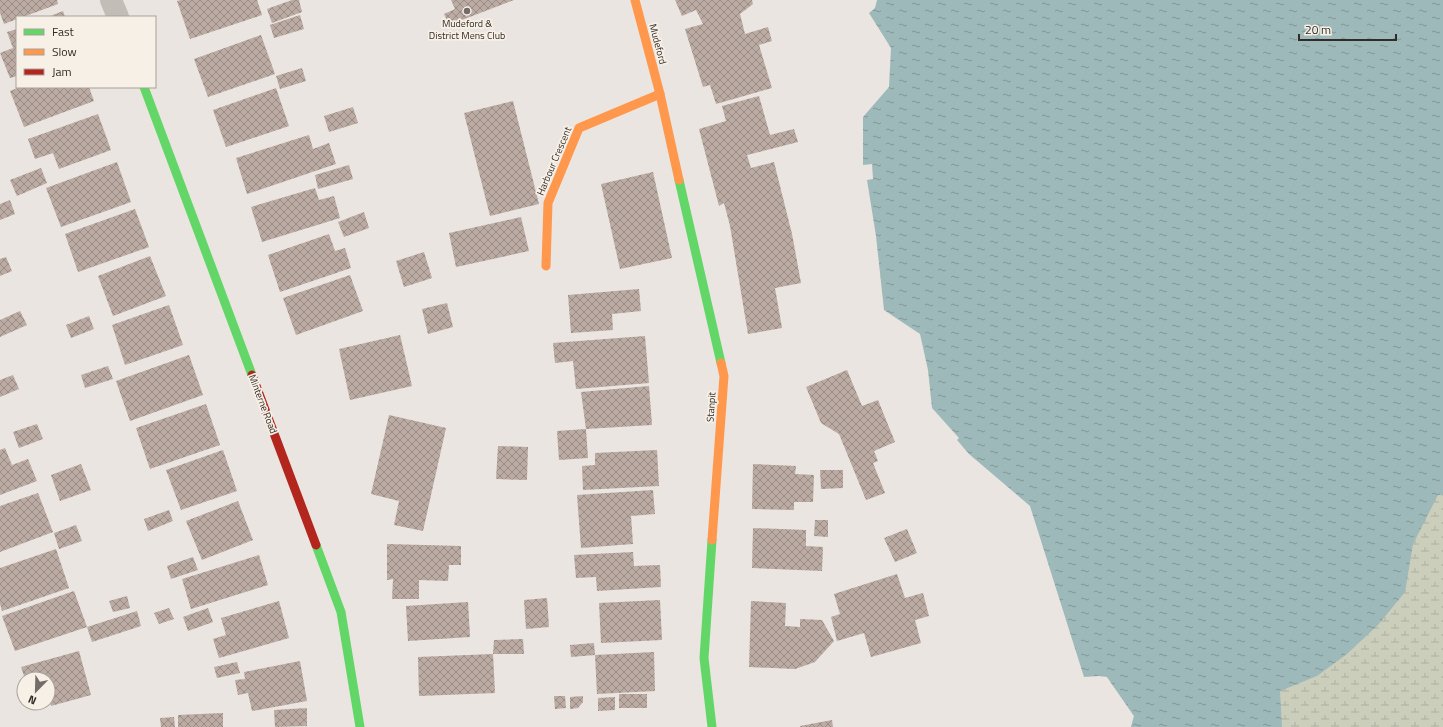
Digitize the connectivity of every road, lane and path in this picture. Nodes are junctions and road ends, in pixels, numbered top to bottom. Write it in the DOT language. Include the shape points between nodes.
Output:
graph roads {
  1 [pos="111,0"];
  2 [pos="635,0"];
  3 [pos="118,16"];
  4 [pos="144,88"];
  5 [pos="660,94"];
  6 [pos="546,266"];
  7 [pos="360,727"];
  8 [pos="712,727"];
  1 -- 3 [label="street"];
  2 -- 5 [label="street, Mudeford"];
  4 -- 7 [label="street, Minterne Road" via="342,612"];
  5 -- 6 [label="street, Harbour Crescent" via="579,128 548,203"];
  5 -- 8 [label="street, Stanpit" via="724,376 704,658"];
}
